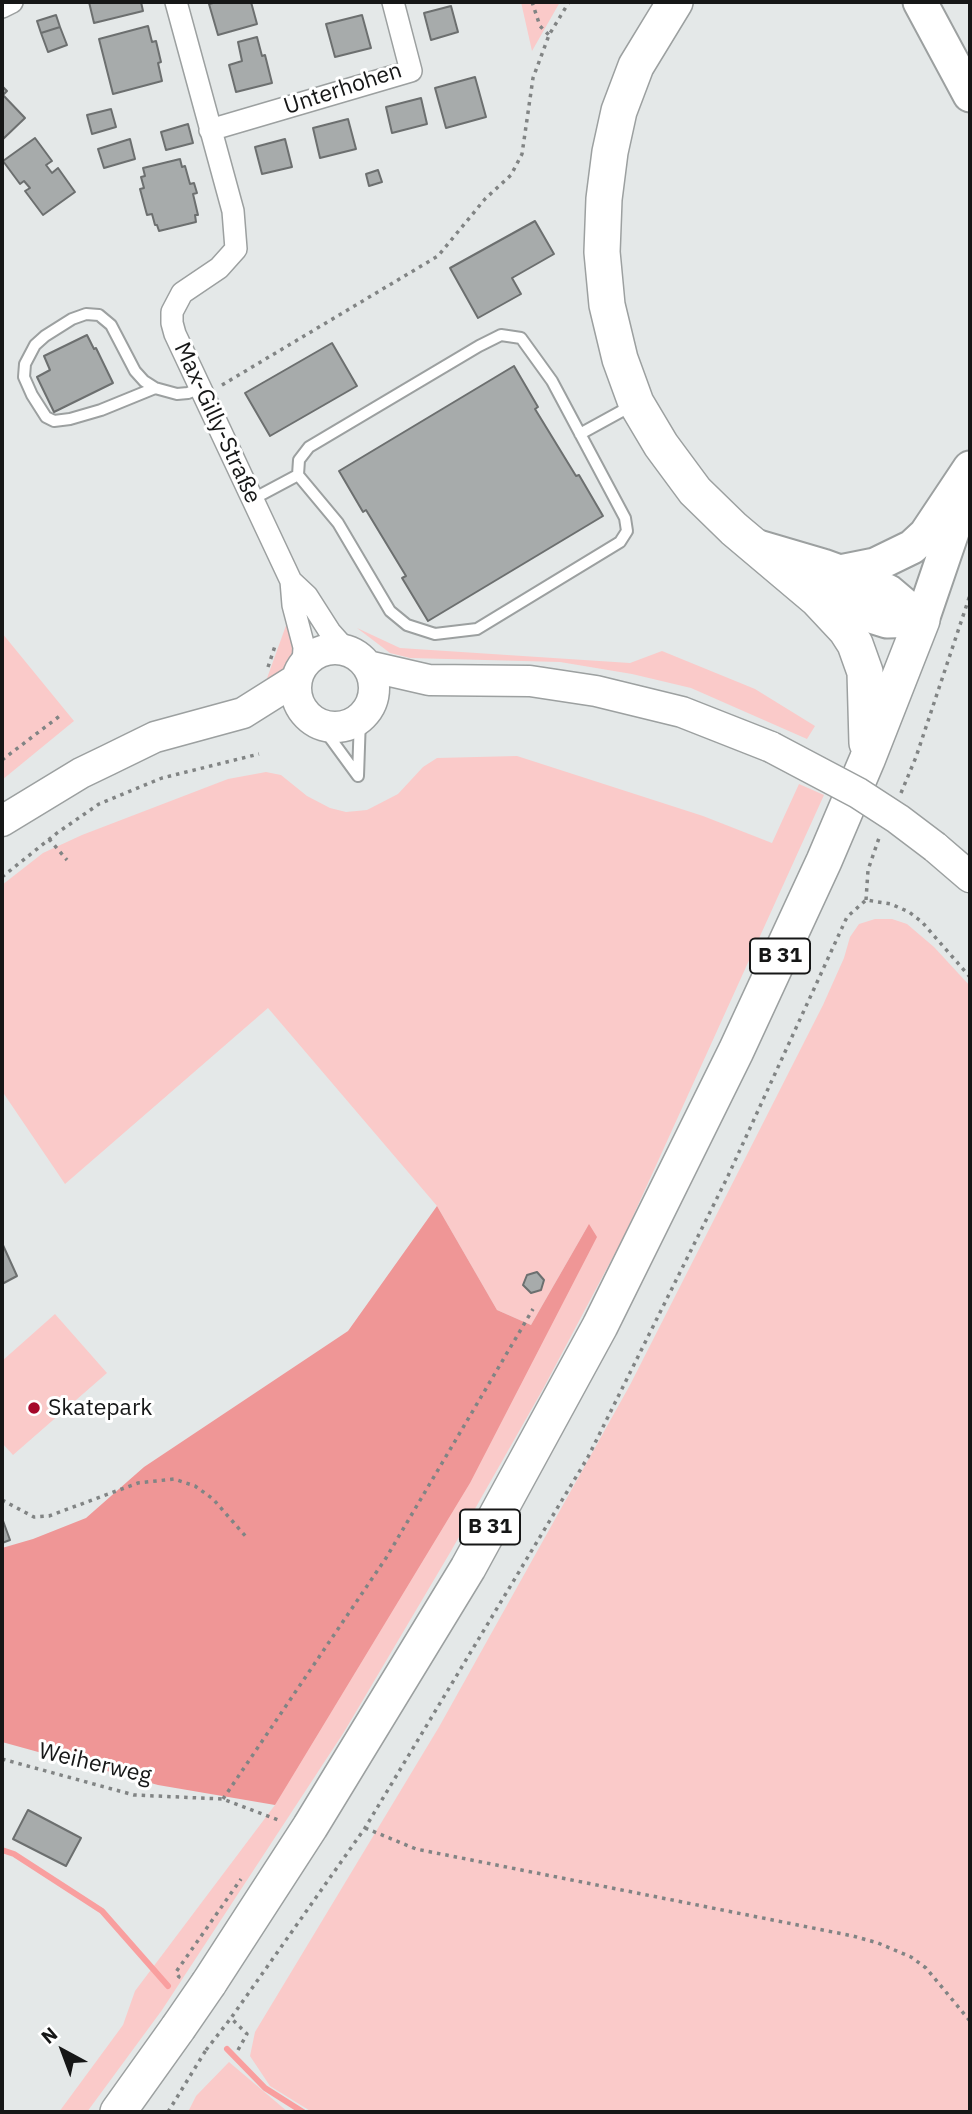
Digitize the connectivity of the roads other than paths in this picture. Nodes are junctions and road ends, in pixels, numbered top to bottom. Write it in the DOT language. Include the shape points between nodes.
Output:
graph roads {
  1 [pos="12,2"];
  2 [pos="176,2"];
  3 [pos="393,2"];
  4 [pos="675,2"];
  5 [pos="902,2"];
  6 [pos="920,2"];
  7 [pos="2,7"];
  8 [pos="942,42"];
  9 [pos="970,96"];
  10 [pos="210,130"];
  11 [pos="155,388"];
  12 [pos="203,391"];
  13 [pos="636,403"];
  14 [pos="580,434"];
  15 [pos="970,468"];
  16 [pos="298,475"];
  17 [pos="970,480"];
  18 [pos="253,499"];
  19 [pos="755,547"];
  20 [pos="840,572"];
  21 [pos="291,582"];
  22 [pos="817,599"];
  23 [pos="922,620"];
  24 [pos="357,658"];
  25 [pos="300,673"];
  26 [pos="429,680"];
  27 [pos="366,710"];
  28 [pos="243,713"];
  29 [pos="313,719"];
  30 [pos="867,760"];
  31 [pos="2,821"];
  32 [pos="970,877"];
  33 [pos="118,2112"];
  1 -- 7 [label="street"];
  2 -- 10 [label="street, Max-Gilly-Straße"];
  3 -- 10 [label="street, Unterhohen" via="411,71"];
  4 -- 13 [label="highway" via="636,66 619,111 604,199 607,305"];
  5 -- 8 [label="main road"];
  6 -- 8 [label="main road"];
  8 -- 9 [label="main road"];
  10 -- 12 [label="street, Max-Gilly-Straße" via="233,211 236,249 219,268 182,293 172,312 175,334"];
  11 -- 11 [label="lane" via="101,410 54,421 46,417 32,395 24,377 25,364 34,345 45,336 72,319 99,315 111,325 135,371"];
  11 -- 12 [label="lane" via="177,394"];
  12 -- 18 [label="street, Max-Gilly-Straße"];
  13 -- 14 [label="lane"];
  13 -- 19 [label="highway" via="695,491"];
  14 -- 16 [label="lane" via="552,381 521,338 501,335 309,447 299,460"];
  14 -- 16 [label="lane" via="625,518 626,531 620,542 477,629 435,634 407,625 390,611 338,523"];
  15 -- 20 [label="main road" via="926,534 912,547 875,565"];
  16 -- 18 [label="lane"];
  17 -- 23 [label="main road, B 31"];
  18 -- 21 [label="street, Max-Gilly-Straße"];
  19 -- 20 [label="main road"];
  19 -- 22 [label="highway"];
  20 -- 23 [label="main road" via="889,592"];
  21 -- 24 [label="street, Max-Gilly-Straße"];
  21 -- 25 [label="street, Max-Gilly-Straße" via="304,647"];
  22 -- 23 [label="main road" via="887,621"];
  22 -- 30 [label="highway" via="846,630 861,656"];
  23 -- 30 [label="highway, B 31"];
  24 -- 25 [label="main road" via="334,649 322,651 311,657"];
  24 -- 26 [label="main road"];
  24 -- 27 [label="main road" via="374,683"];
  25 -- 28 [label="main road"];
  25 -- 29 [label="main road" via="299,702"];
  26 -- 27 [label="main road"];
  26 -- 32 [label="main road, bridge" via="530,681 682,712 771,747 858,793"];
  27 -- 29 [label="main road" via="340,726"];
  27 -- 29 [label="lane" via="358,776"];
  28 -- 29 [label="main road"];
  28 -- 31 [label="main road" via="155,737 82,773"];
  30 -- 33 [label="highway, B 31, bridge" via="736,1051 574,1375 421,1646 310,1828 194,1980 178,2028"];
}
